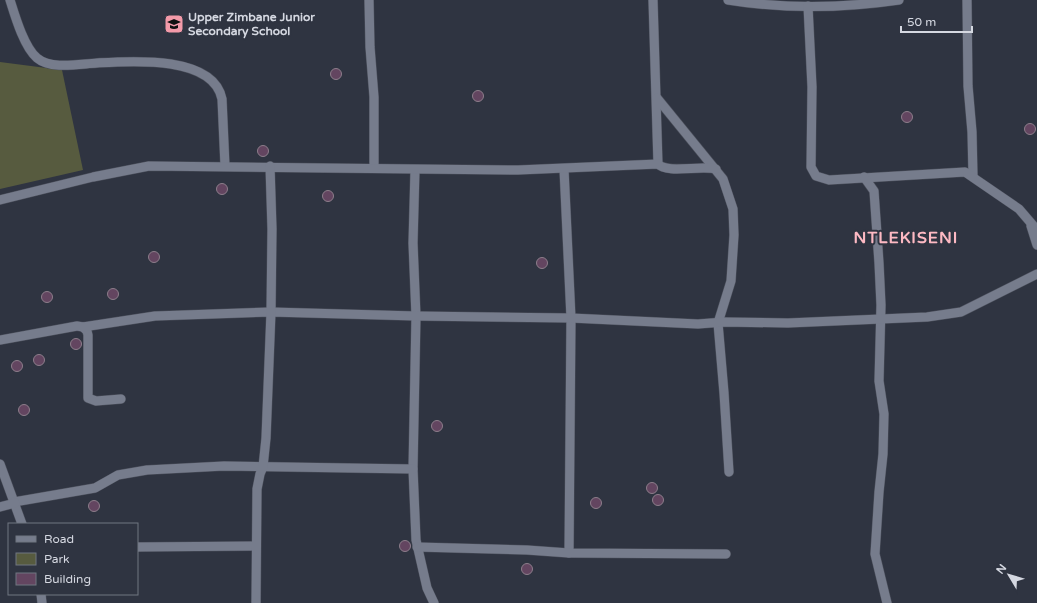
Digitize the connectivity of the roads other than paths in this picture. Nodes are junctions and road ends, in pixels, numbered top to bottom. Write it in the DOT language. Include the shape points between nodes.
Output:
graph roads {
  1 [pos="10,0"];
  2 [pos="370,0"];
  3 [pos="654,0"];
  4 [pos="728,0"];
  5 [pos="900,0"];
  6 [pos="967,0"];
  7 [pos="808,6"];
  8 [pos="657,98"];
  9 [pos="658,164"];
  10 [pos="226,166"];
  11 [pos="270,166"];
  12 [pos="374,168"];
  13 [pos="564,169"];
  14 [pos="415,170"];
  15 [pos="716,170"];
  16 [pos="973,176"];
  17 [pos="864,177"];
  18 [pos="0,200"];
  19 [pos="1029,220"];
  20 [pos="1037,230"];
  21 [pos="1037,245"];
  22 [pos="1037,274"];
  23 [pos="271,312"];
  24 [pos="416,316"];
  25 [pos="571,318"];
  26 [pos="880,318"];
  27 [pos="718,323"];
  28 [pos="83,327"];
  29 [pos="0,340"];
  30 [pos="121,399"];
  31 [pos="0,464"];
  32 [pos="263,467"];
  33 [pos="413,469"];
  34 [pos="729,472"];
  35 [pos="15,502"];
  36 [pos="0,507"];
  37 [pos="22,523"];
  38 [pos="256,546"];
  39 [pos="417,547"];
  40 [pos="138,548"];
  41 [pos="569,553"];
  42 [pos="726,554"];
  43 [pos="256,603"];
  44 [pos="434,603"];
  45 [pos="887,603"];
  1 -- 10 [label="street" via="28,46 36,58 41,60 60,65 162,63 178,65 211,79 220,91 222,99"];
  2 -- 12 [label="street"];
  3 -- 8 [label="street"];
  4 -- 7 [label="street"];
  5 -- 7 [label="street"];
  6 -- 16 [label="street"];
  7 -- 17 [label="street" via="812,87 811,167 816,176 824,179"];
  8 -- 9 [label="street"];
  8 -- 15 [label="street"];
  9 -- 13 [label="street"];
  9 -- 15 [label="street" via="667,169 704,167"];
  10 -- 11 [label="street"];
  10 -- 18 [label="street" via="140,167"];
  11 -- 12 [label="street"];
  11 -- 23 [label="street"];
  12 -- 14 [label="street"];
  13 -- 14 [label="street"];
  13 -- 25 [label="street"];
  14 -- 24 [label="street" via="413,243"];
  15 -- 27 [label="street" via="724,179 735,221 731,281"];
  16 -- 17 [label="street" via="959,171"];
  16 -- 19 [label="street" via="1019,209"];
  17 -- 26 [label="street" via="874,191"];
  19 -- 20 [label="street"];
  19 -- 21 [label="street"];
  22 -- 26 [label="street" via="954,314"];
  23 -- 24 [label="street"];
  23 -- 28 [label="street" via="155,316"];
  23 -- 32 [label="street"];
  24 -- 25 [label="street"];
  24 -- 33 [label="street"];
  25 -- 27 [label="street"];
  25 -- 41 [label="street"];
  26 -- 27 [label="street" via="768,324"];
  26 -- 45 [label="street" via="879,381 884,414 884,438 875,554"];
  27 -- 34 [label="street"];
  28 -- 29 [label="street" via="69,327"];
  28 -- 30 [label="street" via="88,335 88,398 96,401"];
  31 -- 35 [label="street"];
  32 -- 33 [label="street"];
  32 -- 35 [label="street" via="214,466 133,471 118,475 95,488"];
  32 -- 38 [label="street" via="257,490"];
  33 -- 39 [label="street"];
  35 -- 36 [label="street"];
  35 -- 37 [label="street"];
  38 -- 40 [label="street"];
  38 -- 43 [label="street"];
  39 -- 41 [label="street"];
  39 -- 44 [label="street" via="427,588"];
  41 -- 42 [label="street"];
}
